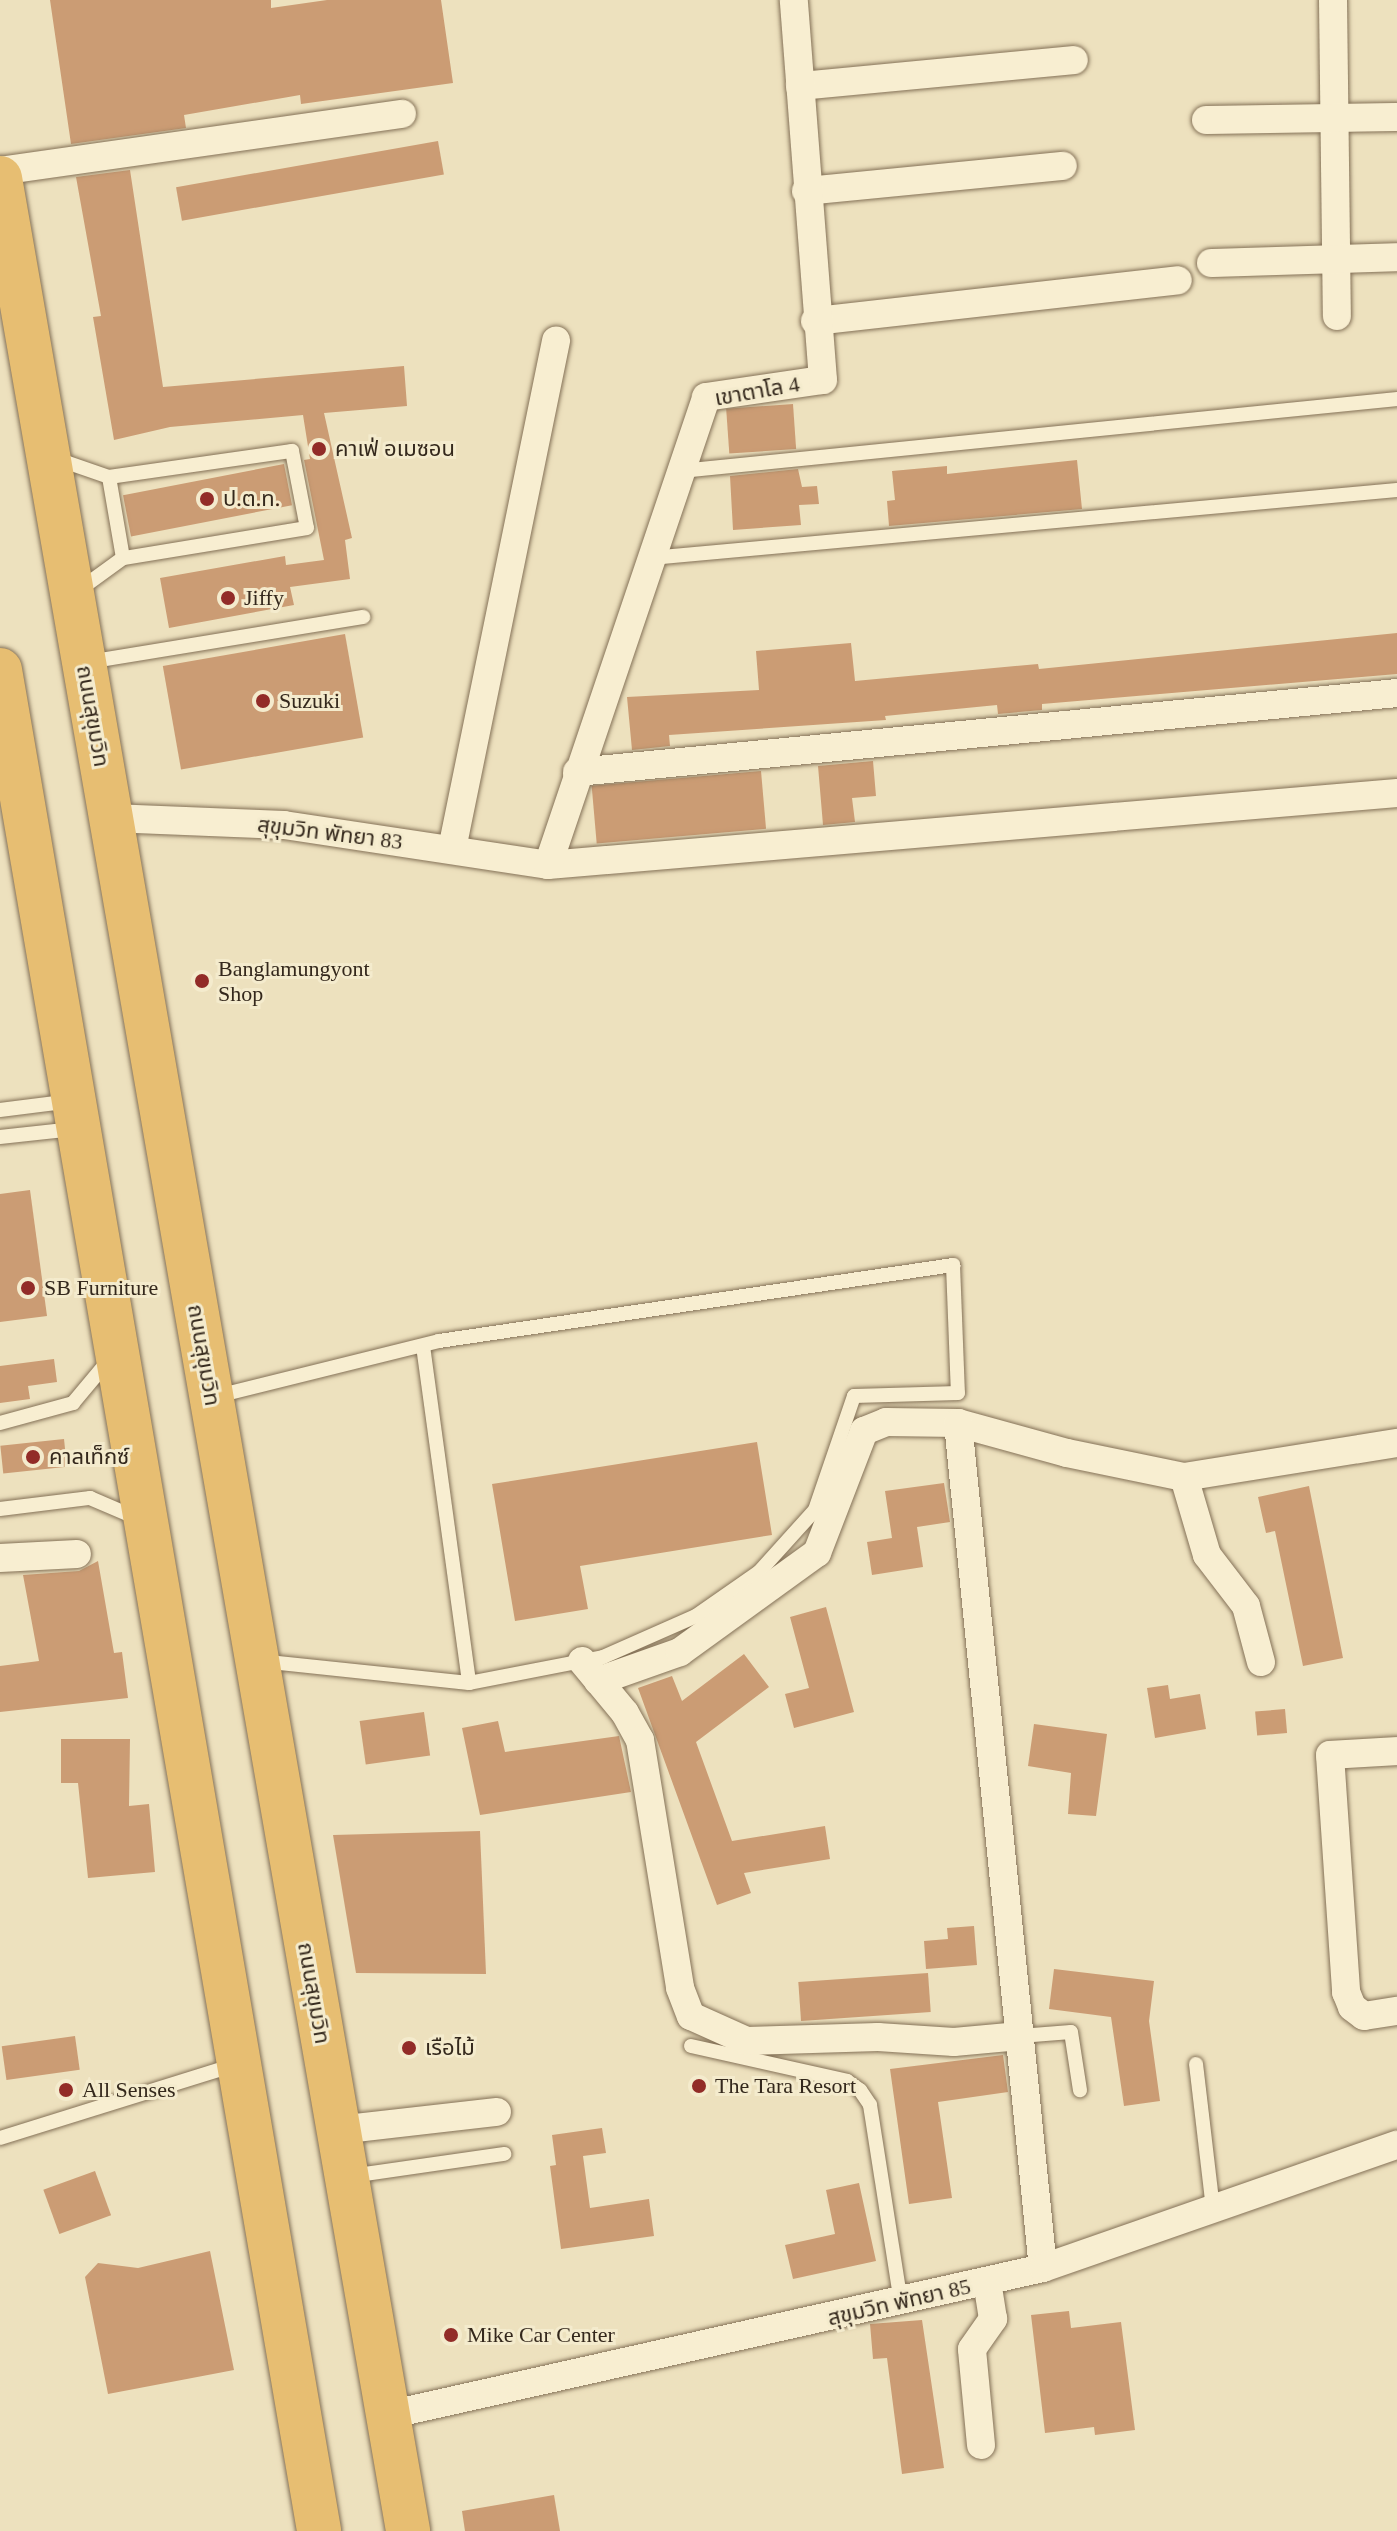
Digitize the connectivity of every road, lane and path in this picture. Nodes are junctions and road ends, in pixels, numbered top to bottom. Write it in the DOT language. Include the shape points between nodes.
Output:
graph roads {
  1 [pos="794,0"];
  2 [pos="1333,0"];
  3 [pos="1074,60"];
  4 [pos="800,86"];
  5 [pos="402,114"];
  6 [pos="1397,117"];
  7 [pos="1334,118"];
  8 [pos="1206,120"];
  9 [pos="1063,166"];
  10 [pos="0,171"];
  11 [pos="0,178"];
  12 [pos="806,191"];
  13 [pos="1397,257"];
  14 [pos="1336,259"];
  15 [pos="1211,263"];
  16 [pos="1178,280"];
  17 [pos="1337,316"];
  18 [pos="815,321"];
  19 [pos="556,341"];
  20 [pos="1397,399"];
  21 [pos="48,456"];
  22 [pos="681,471"];
  23 [pos="109,477"];
  24 [pos="1397,490"];
  25 [pos="123,558"];
  26 [pos="651,558"];
  27 [pos="72,595"];
  28 [pos="363,617"];
  29 [pos="83,663"];
  30 [pos="0,670"];
  31 [pos="1397,693"];
  32 [pos="577,772"];
  33 [pos="1397,793"];
  34 [pos="111,818"];
  35 [pos="452,849"];
  36 [pos="548,865"];
  37 [pos="0,1110"];
  38 [pos="76,1115"];
  39 [pos="0,1137"];
  40 [pos="423,1346"];
  41 [pos="117,1351"];
  42 [pos="211,1397"];
  43 [pos="0,1423"];
  44 [pos="958,1423"];
  45 [pos="1397,1443"];
  46 [pos="1184,1477"];
  47 [pos="0,1509"];
  48 [pos="146,1523"];
  49 [pos="77,1554"];
  50 [pos="0,1558"];
  51 [pos="257,1661"];
  52 [pos="1261,1662"];
  53 [pos="590,1671"];
  54 [pos="469,1683"];
  55 [pos="1397,1751"];
  56 [pos="1397,2011"];
  57 [pos="1020,2036"];
  58 [pos="691,2046"];
  59 [pos="239,2064"];
  60 [pos="1196,2064"];
  61 [pos="1080,2090"];
  62 [pos="497,2112"];
  63 [pos="338,2130"];
  64 [pos="0,2138"];
  65 [pos="1397,2145"];
  66 [pos="504,2154"];
  67 [pos="346,2177"];
  68 [pos="1213,2209"];
  69 [pos="1043,2268"];
  70 [pos="987,2281"];
  71 [pos="901,2302"];
  72 [pos="388,2415"];
  73 [pos="981,2445"];
  74 [pos="319,2531"];
  75 [pos="408,2531"];
  1 -- 4 [label="street, เขาตาโล 4"];
  2 -- 7 [label="street"];
  3 -- 4 [label="street"];
  4 -- 12 [label="street, เขาตาโล 4"];
  5 -- 10 [label="street"];
  6 -- 7 [label="street"];
  7 -- 8 [label="street"];
  7 -- 14 [label="street"];
  9 -- 12 [label="street"];
  11 -- 21 [label="highway, ถนนสุขุมวิท"];
  12 -- 18 [label="street, เขาตาโล 4"];
  13 -- 14 [label="street"];
  14 -- 15 [label="street"];
  14 -- 17 [label="street"];
  16 -- 18 [label="street"];
  18 -- 22 [label="street, เขาตาโล 4" via="823,380 706,397"];
  19 -- 35 [label="street"];
  20 -- 22 [label="lane"];
  21 -- 23 [label="lane"];
  21 -- 27 [label="highway, ถนนสุขุมวิท"];
  22 -- 26 [label="street, เขาตาโล 4"];
  23 -- 25 [label="lane"];
  23 -- 25 [label="lane" via="292,451 307,528"];
  24 -- 26 [label="lane"];
  25 -- 27 [label="lane"];
  26 -- 32 [label="street, เขาตาโล 4"];
  27 -- 29 [label="highway, ถนนสุขุมวิท"];
  28 -- 29 [label="lane"];
  29 -- 34 [label="highway, ถนนสุขุมวิท"];
  30 -- 38 [label="highway"];
  31 -- 32 [label="street"];
  32 -- 36 [label="street, เขาตาโล 4"];
  33 -- 36 [label="street, สุขุมวิท พัทยา 83"];
  34 -- 35 [label="street, สุขุมวิท พัทยา 83" via="284,825"];
  34 -- 42 [label="highway, ถนนสุขุมวิท"];
  35 -- 36 [label="street, สุขุมวิท พัทยา 83"];
  37 -- 38 [label="lane"];
  38 -- 39 [label="lane"];
  38 -- 41 [label="highway"];
  40 -- 42 [label="lane"];
  40 -- 53 [label="lane" via="953,1265 958,1393 854,1396 815,1510 759,1572 696,1616"];
  40 -- 54 [label="lane"];
  41 -- 43 [label="lane" via="73,1403"];
  41 -- 48 [label="highway"];
  42 -- 51 [label="highway, ถนนสุขุมวิท"];
  44 -- 46 [label="street"];
  44 -- 53 [label="street" via="886,1422 864,1431 817,1553 680,1652"];
  44 -- 57 [label="street"];
  45 -- 46 [label="street"];
  46 -- 52 [label="street" via="1207,1555 1246,1606"];
  47 -- 48 [label="lane" via="90,1498"];
  48 -- 59 [label="highway"];
  49 -- 50 [label="street"];
  51 -- 54 [label="lane"];
  51 -- 63 [label="highway, ถนนสุขุมวิท"];
  53 -- 54 [label="lane"];
  53 -- 57 [label="street" via="640,1740 680,1988 691,2016 747,2041 878,2037 954,2042"];
  55 -- 56 [label="street" via="1330,1755 1346,1992 1352,2007 1364,2016"];
  57 -- 61 [label="lane" via="1071,2032"];
  57 -- 69 [label="street"];
  58 -- 71 [label="lane" via="847,2081 860,2090 870,2105"];
  59 -- 64 [label="lane"];
  59 -- 74 [label="highway"];
  60 -- 68 [label="lane"];
  62 -- 63 [label="street"];
  63 -- 67 [label="highway, ถนนสุขุมวิท"];
  65 -- 68 [label="street, สุขุมวิท พัทยา 85"];
  66 -- 67 [label="lane"];
  67 -- 72 [label="highway, ถนนสุขุมวิท"];
  68 -- 69 [label="street, สุขุมวิท พัทยา 85"];
  69 -- 70 [label="street, สุขุมวิท พัทยา 85"];
  70 -- 71 [label="street, สุขุมวิท พัทยา 85"];
  70 -- 73 [label="street" via="993,2319 972,2349"];
  71 -- 72 [label="street, สุขุมวิท พัทยา 85"];
  72 -- 75 [label="highway, ถนนสุขุมวิท"];
}
